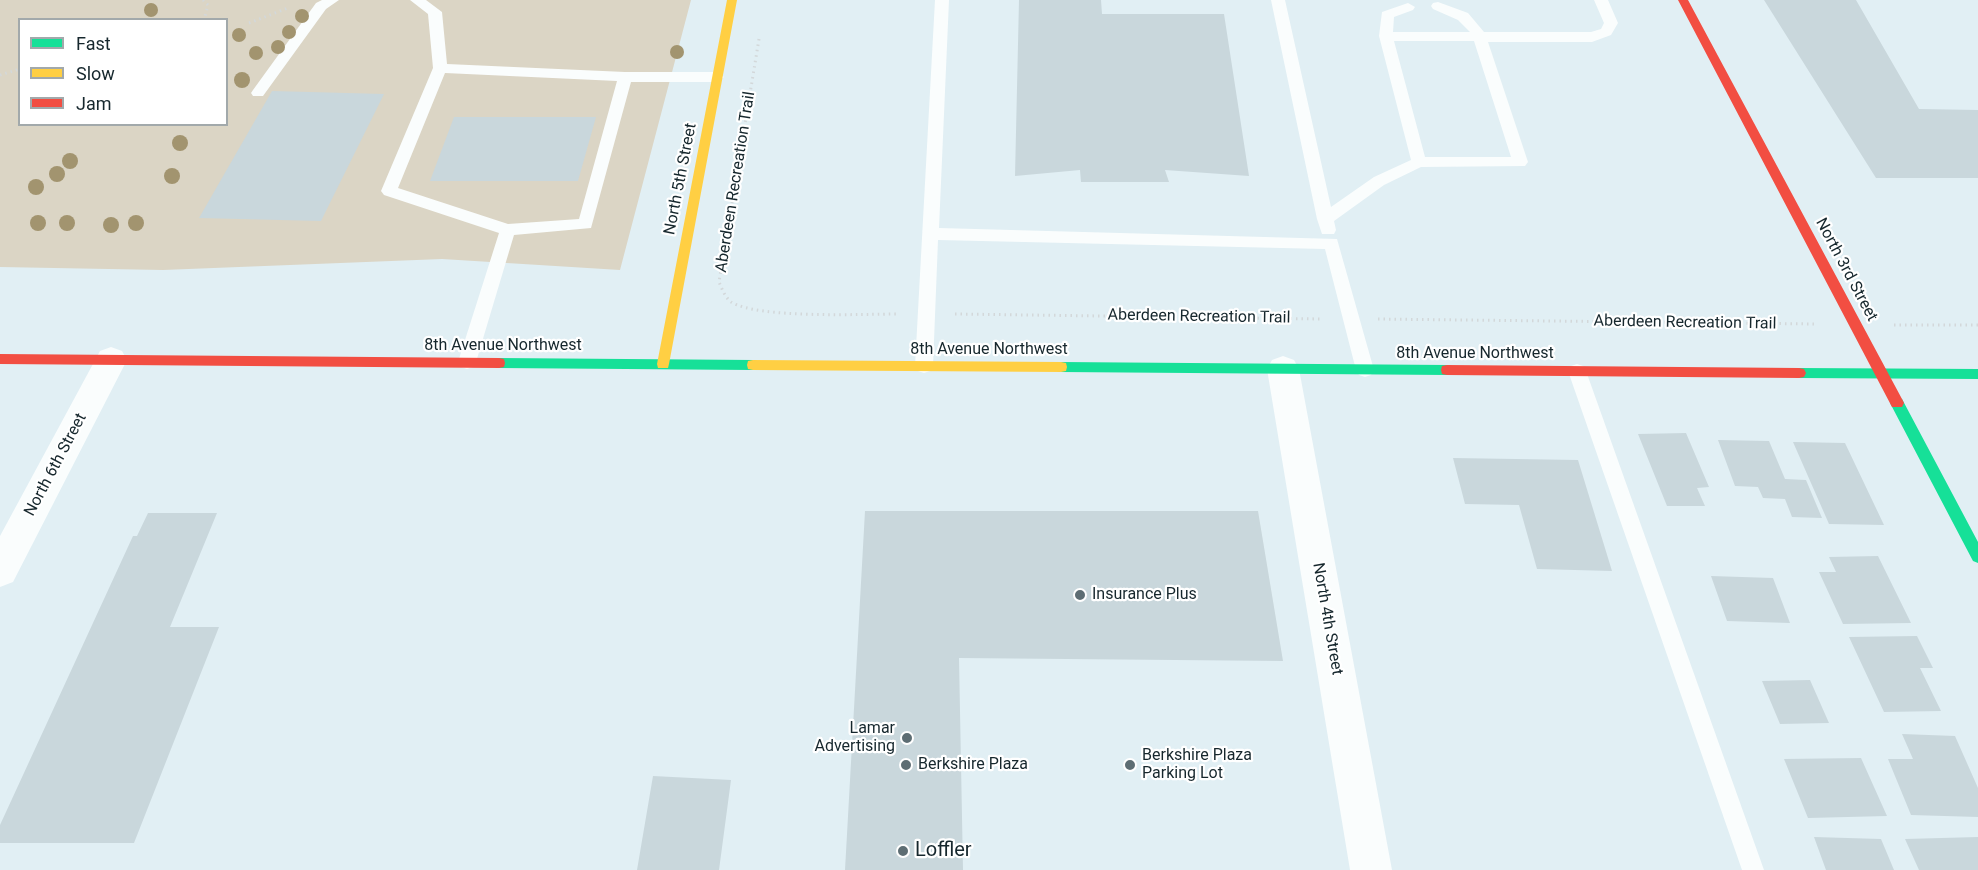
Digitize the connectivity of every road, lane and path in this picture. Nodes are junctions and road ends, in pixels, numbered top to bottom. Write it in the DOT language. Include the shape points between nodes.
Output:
graph roads {
  1 [pos="203,0"];
  2 [pos="332,0"];
  3 [pos="417,0"];
  4 [pos="732,0"];
  5 [pos="942,0"];
  6 [pos="1278,0"];
  7 [pos="1601,0"];
  8 [pos="1683,0"];
  9 [pos="293,4"];
  10 [pos="1438,6"];
  11 [pos="1408,7"];
  12 [pos="205,18"];
  13 [pos="249,22"];
  14 [pos="760,35"];
  15 [pos="1386,36"];
  16 [pos="1480,37"];
  17 [pos="440,68"];
  18 [pos="18,70"];
  19 [pos="0,75"];
  20 [pos="717,76"];
  21 [pos="625,77"];
  22 [pos="258,93"];
  23 [pos="1419,162"];
  24 [pos="1325,219"];
  25 [pos="508,230"];
  26 [pos="930,234"];
  27 [pos="1331,243"];
  28 [pos="926,314"];
  29 [pos="1350,319"];
  30 [pos="1856,325"];
  31 [pos="1978,325"];
  32 [pos="0,359"];
  33 [pos="111,360"];
  34 [pos="467,362"];
  35 [pos="663,364"];
  36 [pos="924,366"];
  37 [pos="1283,369"];
  38 [pos="1365,370"];
  39 [pos="1577,371"];
  40 [pos="1882,374"];
  41 [pos="1978,374"];
  42 [pos="1978,556"];
  43 [pos="0,571"];
  44 [pos="1371,870"];
  45 [pos="1753,870"];
  1 -- 12 [label="path" via="208,5"];
  2 -- 22 [label="lane" via="321,6"];
  3 -- 17 [label="lane" via="435,12"];
  4 -- 20 [label="main road, North 5th Street"];
  5 -- 26 [label="lane"];
  6 -- 24 [label="lane"];
  7 -- 16 [label="lane" via="1611,23 1606,32 1592,37"];
  8 -- 30 [label="main road, North 3rd Street"];
  9 -- 13 [label="path"];
  10 -- 16 [label="lane" via="1463,15"];
  11 -- 15 [label="lane" via="1387,15"];
  14 -- 28 [label="path, Aberdeen Recreation Trail" via="719,282 729,300 745,308 795,312"];
  15 -- 16 [label="lane"];
  15 -- 23 [label="lane"];
  16 -- 23 [label="lane" via="1520,162"];
  17 -- 21 [label="lane"];
  17 -- 25 [label="lane" via="389,190"];
  18 -- 19 [label="path"];
  20 -- 21 [label="lane"];
  20 -- 35 [label="main road, North 5th Street"];
  21 -- 25 [label="lane" via="585,224"];
  23 -- 24 [label="lane" via="1379,181"];
  24 -- 27 [label="lane"];
  25 -- 34 [label="lane"];
  26 -- 27 [label="lane"];
  26 -- 28 [label="lane"];
  27 -- 29 [label="lane"];
  28 -- 29 [label="path, Aberdeen Recreation Trail"];
  28 -- 36 [label="lane"];
  29 -- 30 [label="path, Aberdeen Recreation Trail"];
  29 -- 38 [label="lane"];
  30 -- 31 [label="path, Aberdeen Recreation Trail"];
  30 -- 40 [label="main road, North 3rd Street"];
  32 -- 33 [label="main road, 8th Avenue Northwest"];
  33 -- 34 [label="main road, 8th Avenue Northwest"];
  33 -- 43 [label="street, North 6th Street"];
  34 -- 35 [label="main road, 8th Avenue Northwest"];
  35 -- 36 [label="main road, 8th Avenue Northwest"];
  36 -- 37 [label="main road, 8th Avenue Northwest"];
  37 -- 38 [label="main road, 8th Avenue Northwest"];
  37 -- 44 [label="street, North 4th Street"];
  38 -- 39 [label="main road, 8th Avenue Northwest"];
  39 -- 40 [label="main road, 8th Avenue Northwest"];
  39 -- 45 [label="lane"];
  40 -- 41 [label="main road, 8th Avenue Northwest"];
  40 -- 42 [label="main road, North 3rd Street"];
}
